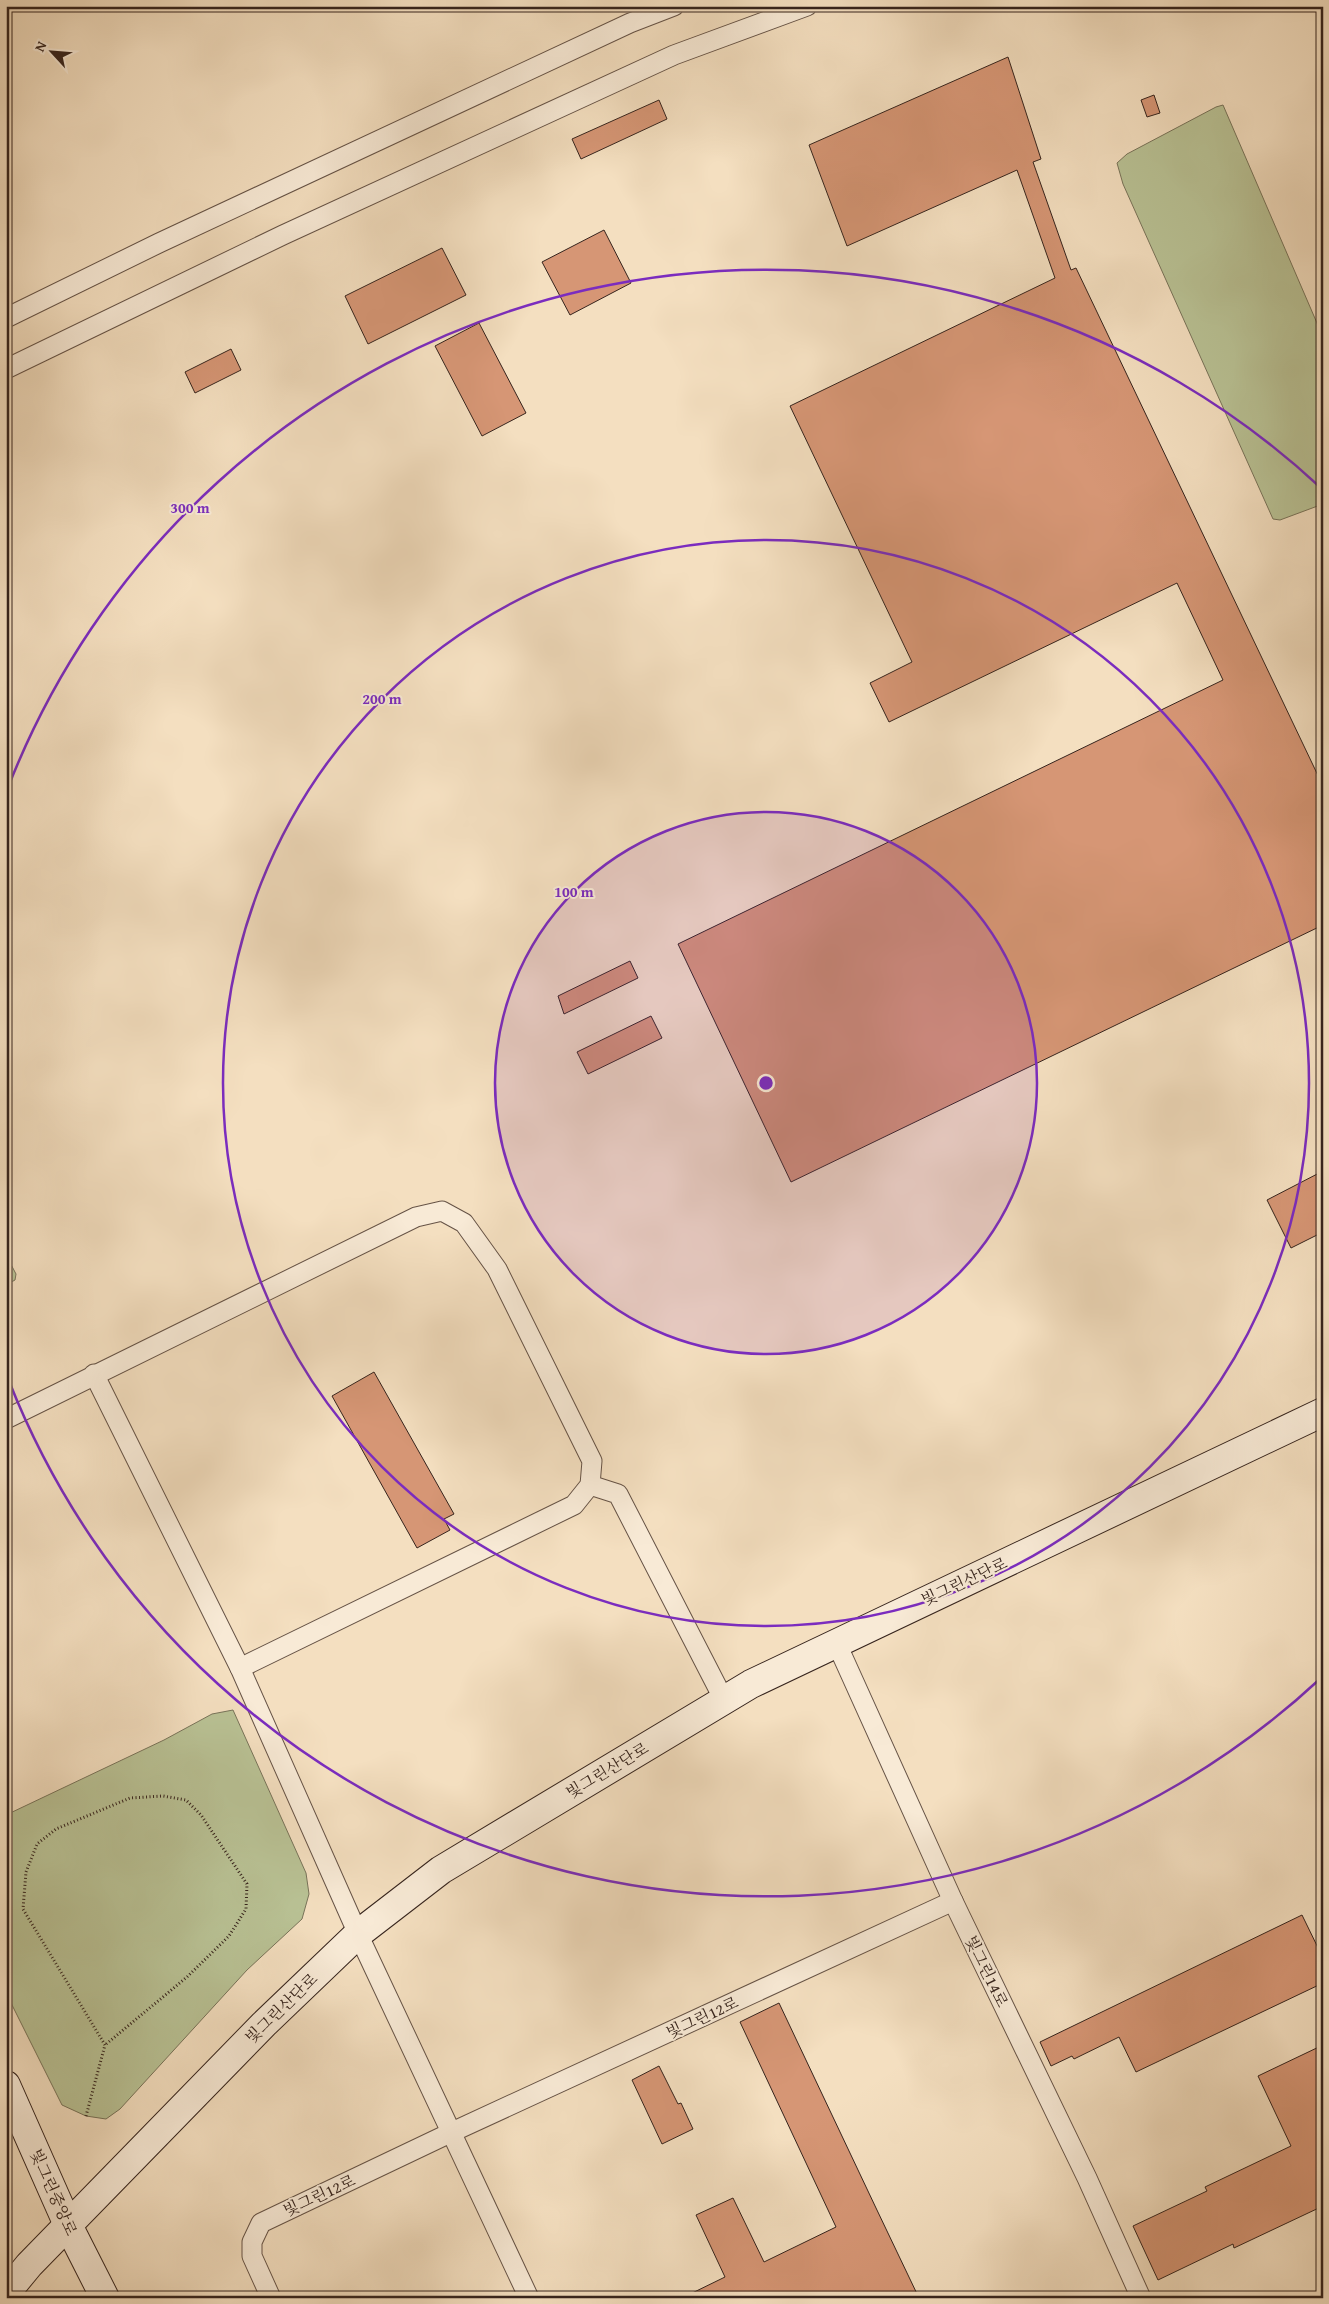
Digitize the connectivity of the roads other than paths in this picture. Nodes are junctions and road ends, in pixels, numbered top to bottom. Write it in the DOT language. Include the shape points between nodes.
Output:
graph roads {
  1 [pos="674,6"];
  2 [pos="807,6"];
  3 [pos="6,318"];
  4 [pos="6,368"];
  5 [pos="94,1374"];
  6 [pos="1323,1412"];
  7 [pos="6,1419"];
  8 [pos="590,1485"];
  9 [pos="836,1642"];
  10 [pos="240,1668"];
  11 [pos="724,1700"];
  12 [pos="953,1901"];
  13 [pos="358,1934"];
  14 [pos="6,2084"];
  15 [pos="450,2133"];
  16 [pos="68,2225"];
  17 [pos="6,2293"];
  18 [pos="105,2298"];
  19 [pos="271,2298"];
  20 [pos="529,2298"];
  21 [pos="1141,2298"];
  1 -- 3 [label="street" via="630,23"];
  2 -- 4 [label="street" via="674,55 283,235"];
  5 -- 7 [label="street"];
  5 -- 8 [label="street" via="416,1217 442,1211 464,1223 497,1269 592,1461"];
  5 -- 10 [label="street"];
  6 -- 9 [label="street, 빛그린산단로"];
  8 -- 10 [label="street" via="574,1505"];
  8 -- 11 [label="street" via="618,1494"];
  9 -- 11 [label="street, 빛그린산단로"];
  9 -- 12 [label="street, 빛그린14로"];
  10 -- 13 [label="street"];
  11 -- 13 [label="street, 빛그린산단로" via="441,1870"];
  12 -- 15 [label="street, 빛그린12로"];
  12 -- 21 [label="street, 빛그린14로" via="1087,2178"];
  13 -- 15 [label="street"];
  13 -- 16 [label="street, 빛그린산단로" via="264,2024"];
  14 -- 16 [label="street, 빛그린중앙로"];
  15 -- 19 [label="street, 빛그린12로" via="261,2223 252,2242 252,2256"];
  15 -- 20 [label="street"];
  16 -- 17 [label="street, 빛그린산단로"];
  16 -- 18 [label="street, 빛그린중앙로"];
}
